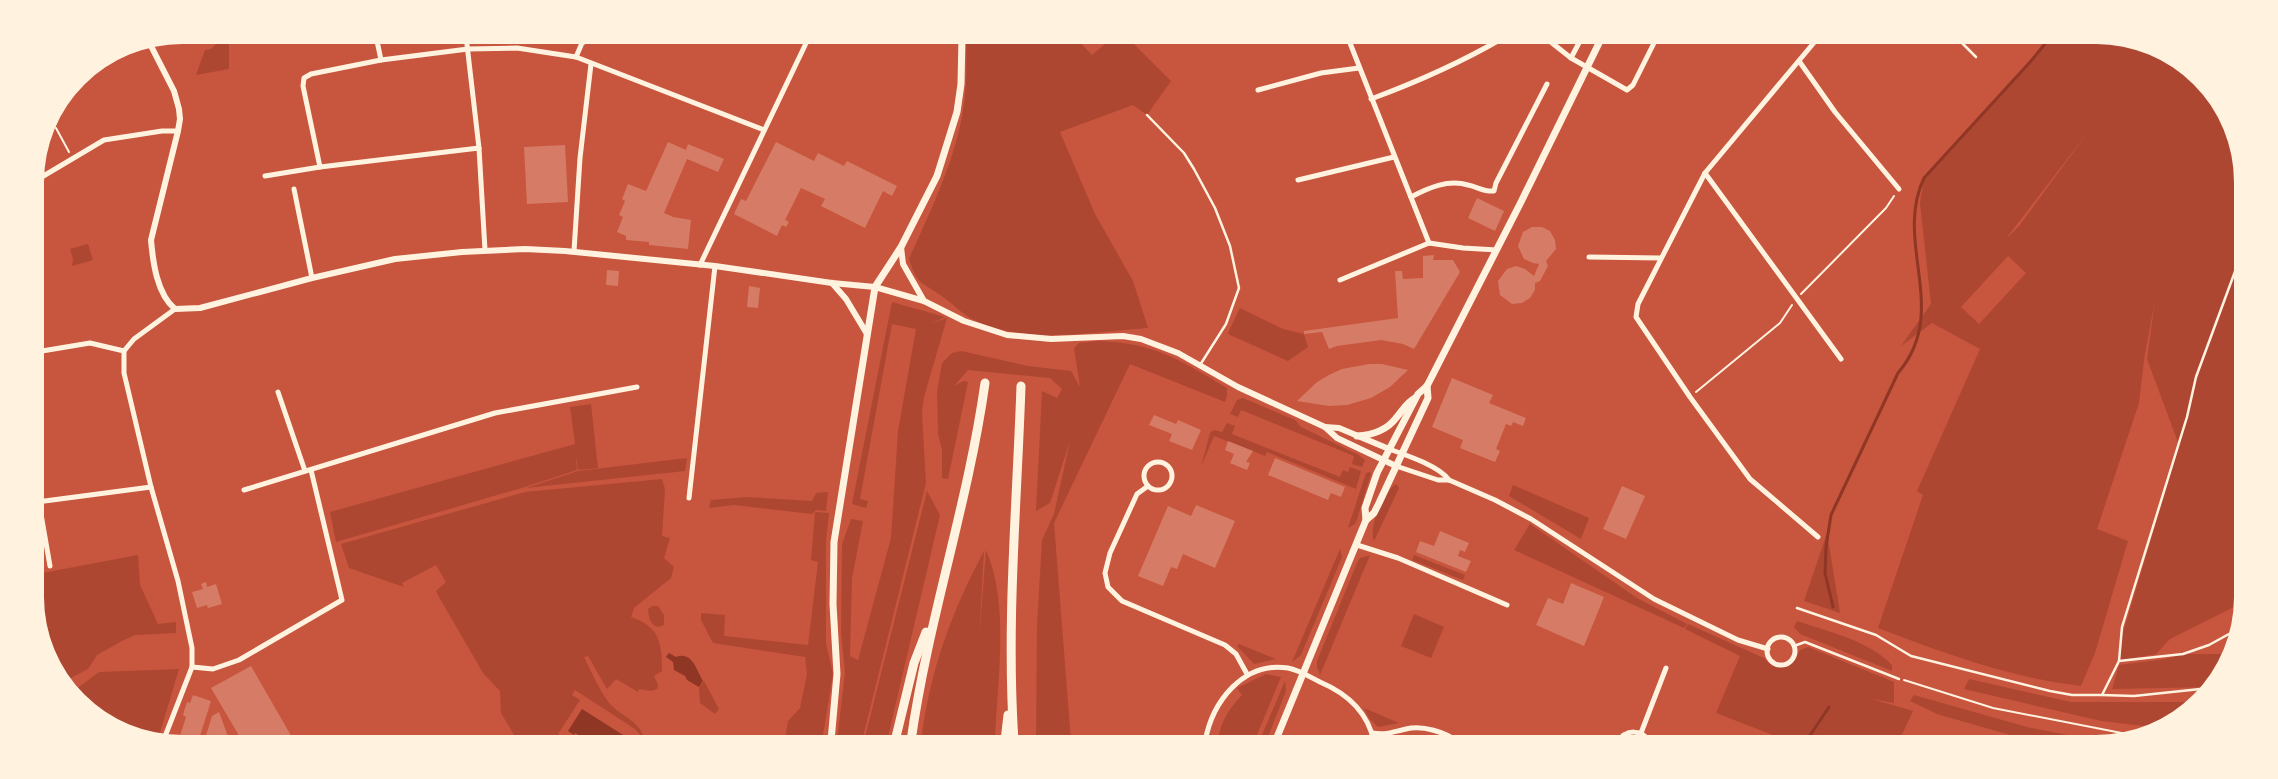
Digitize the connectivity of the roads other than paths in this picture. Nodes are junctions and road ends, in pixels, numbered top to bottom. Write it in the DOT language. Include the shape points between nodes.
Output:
graph roads {
  1 [pos="378,44"];
  2 [pos="467,44"];
  3 [pos="582,44"];
  4 [pos="805,44"];
  5 [pos="962,44"];
  6 [pos="1350,44"];
  7 [pos="1493,44"];
  8 [pos="1554,44"];
  9 [pos="1578,44"];
  10 [pos="1598,44"];
  11 [pos="1653,44"];
  12 [pos="1813,44"];
  13 [pos="1963,44"];
  14 [pos="151,47"];
  15 [pos="468,49"];
  16 [pos="576,57"];
  17 [pos="1976,57"];
  18 [pos="1570,58"];
  19 [pos="381,60"];
  20 [pos="1799,61"];
  21 [pos="590,64"];
  22 [pos="1359,68"];
  23 [pos="1586,68"];
  24 [pos="1547,84"];
  25 [pos="1258,90"];
  26 [pos="1371,99"];
  27 [pos="1148,115"];
  28 [pos="764,130"];
  29 [pos="178,131"];
  30 [pos="479,148"];
  31 [pos="1394,157"];
  32 [pos="320,166"];
  33 [pos="1705,173"];
  34 [pos="44,176"];
  35 [pos="265,176"];
  36 [pos="1298,180"];
  37 [pos="294,189"];
  38 [pos="1900,189"];
  39 [pos="1411,197"];
  40 [pos="1429,243"];
  41 [pos="900,247"];
  42 [pos="486,250"];
  43 [pos="1497,250"];
  44 [pos="574,251"];
  45 [pos="1588,257"];
  46 [pos="1660,258"];
  47 [pos="700,264"];
  48 [pos="715,266"];
  49 [pos="2234,274"];
  50 [pos="312,278"];
  51 [pos="1340,280"];
  52 [pos="832,283"];
  53 [pos="876,287"];
  54 [pos="924,301"];
  55 [pos="176,309"];
  56 [pos="867,334"];
  57 [pos="44,351"];
  58 [pos="124,351"];
  59 [pos="1841,359"];
  60 [pos="1200,365"];
  61 [pos="985,383"];
  62 [pos="1021,386"];
  63 [pos="1427,386"];
  64 [pos="637,387"];
  65 [pos="278,392"];
  66 [pos="1416,398"];
  67 [pos="1325,427"];
  68 [pos="1357,436"];
  69 [pos="1389,449"];
  70 [pos="1402,453"];
  71 [pos="1383,461"];
  72 [pos="1396,466"];
  73 [pos="308,471"];
  74 [pos="1448,480"];
  75 [pos="151,486"];
  76 [pos="1148,486"];
  77 [pos="244,490"];
  78 [pos="689,498"];
  79 [pos="44,500"];
  80 [pos="1366,520"];
  81 [pos="44,534"];
  82 [pos="1818,537"];
  83 [pos="1357,545"];
  84 [pos="50,566"];
  85 [pos="1508,605"];
  86 [pos="936,607"];
  87 [pos="1797,608"];
  88 [pos="2230,634"];
  89 [pos="1794,646"];
  90 [pos="1768,649"];
  91 [pos="2119,661"];
  92 [pos="192,667"];
  93 [pos="1666,668"];
  94 [pos="1247,674"];
  95 [pos="1303,674"];
  96 [pos="1899,679"];
  97 [pos="2199,689"];
  98 [pos="1011,695"];
  99 [pos="2102,695"];
  100 [pos="1372,733"];
  101 [pos="1640,733"];
  102 [pos="166,734"];
  103 [pos="832,735"];
  104 [pos="896,735"];
  105 [pos="911,735"];
  106 [pos="1006,735"];
  107 [pos="1014,735"];
  108 [pos="1206,735"];
  109 [pos="1278,735"];
  110 [pos="1387,735"];
  111 [pos="1387,735"];
  112 [pos="1443,735"];
  113 [pos="1624,735"];
  1 -- 19 [label="street"];
  2 -- 15 [label="street"];
  3 -- 16 [label="street"];
  4 -- 28 [label="street"];
  5 -- 41 [label="main road" via="957,112 949,141 938,176"];
  6 -- 22 [label="street"];
  7 -- 26 [label="street" via="1424,79"];
  8 -- 18 [label="street"];
  9 -- 18 [label="street"];
  10 -- 23 [label="main road"];
  11 -- 23 [label="street" via="1627,90"];
  12 -- 20 [label="street"];
  13 -- 17 [label="lane"];
  14 -- 29 [label="street" via="177,100"];
  15 -- 16 [label="street" via="517,48"];
  15 -- 19 [label="street"];
  15 -- 30 [label="street"];
  16 -- 21 [label="street"];
  18 -- 23 [label="street"];
  19 -- 32 [label="street" via="304,78"];
  20 -- 33 [label="street"];
  20 -- 38 [label="street" via="1835,112"];
  21 -- 28 [label="street"];
  21 -- 44 [label="street"];
  22 -- 25 [label="street" via="1321,73"];
  22 -- 26 [label="street"];
  23 -- 43 [label="main road"];
  24 -- 39 [label="street" via="1494,191 1456,183 1444,184"];
  26 -- 31 [label="street"];
  27 -- 60 [label="lane" via="1194,169 1215,208 1230,246 1238,288 1226,324"];
  28 -- 47 [label="street"];
  29 -- 34 [label="street" via="112,137"];
  29 -- 55 [label="street" via="151,240 163,296"];
  30 -- 32 [label="street"];
  30 -- 42 [label="street"];
  31 -- 36 [label="street"];
  31 -- 39 [label="street"];
  32 -- 35 [label="street"];
  33 -- 46 [label="street"];
  33 -- 59 [label="street"];
  37 -- 50 [label="street"];
  39 -- 40 [label="street"];
  40 -- 43 [label="street"];
  40 -- 51 [label="street"];
  41 -- 53 [label="main road"];
  41 -- 54 [label="street" via="903,264"];
  42 -- 44 [label="street"];
  42 -- 50 [label="street" via="395,260"];
  43 -- 63 [label="main road"];
  44 -- 47 [label="street"];
  45 -- 46 [label="street"];
  46 -- 82 [label="street" via="1638,304 1636,317 1750,478"];
  47 -- 48 [label="street"];
  48 -- 52 [label="street"];
  48 -- 78 [label="street"];
  49 -- 91 [label="lane" via="2196,377 2188,417 2122,628"];
  50 -- 55 [label="street" via="200,308"];
  52 -- 53 [label="street"];
  52 -- 56 [label="street"];
  53 -- 54 [label="street"];
  53 -- 56 [label="main road"];
  54 -- 60 [label="street" via="964,321 1007,335 1051,339 1123,336 1162,346"];
  55 -- 58 [label="street" via="134,339"];
  56 -- 103 [label="main road" via="834,542 837,674"];
  57 -- 58 [label="street" via="90,343"];
  58 -- 75 [label="street" via="124,373"];
  60 -- 67 [label="street" via="1238,387"];
  61 -- 86 [label="highway" via="973,453"];
  62 -- 98 [label="highway"];
  63 -- 66 [label="main road"];
  63 -- 70 [label="main road" via="1428,398"];
  64 -- 73 [label="street" via="495,413"];
  65 -- 73 [label="street"];
  66 -- 68 [label="main road" via="1407,403 1388,425 1374,433"];
  66 -- 69 [label="main road"];
  67 -- 68 [label="street" via="1339,428"];
  67 -- 71 [label="street" via="1337,438"];
  68 -- 69 [label="street"];
  69 -- 70 [label="street"];
  69 -- 71 [label="main road"];
  70 -- 72 [label="main road"];
  70 -- 74 [label="street" via="1444,473"];
  71 -- 72 [label="street"];
  71 -- 80 [label="main road" via="1364,508"];
  72 -- 74 [label="street" via="1438,480"];
  72 -- 80 [label="main road" via="1374,513"];
  73 -- 77 [label="street"];
  73 -- 92 [label="street" via="342,600 239,660 213,669"];
  74 -- 90 [label="street" via="1531,519 1661,603 1738,640"];
  75 -- 79 [label="street"];
  75 -- 92 [label="street" via="178,581 192,648"];
  76 -- 76 [label="street" via="1155,490 1167,487 1172,478 1169,467 1163,463 1151,464 1144,474"];
  76 -- 94 [label="street" via="1137,494 1110,553 1105,573 1108,587 1122,601 1225,645 1236,654"];
  80 -- 83 [label="main road"];
  81 -- 84 [label="street"];
  83 -- 85 [label="street"];
  83 -- 95 [label="main road"];
  86 -- 104 [label="highway" via="914,663"];
  86 -- 105 [label="highway"];
  87 -- 99 [label="lane" via="1876,635 1911,656 2050,691"];
  88 -- 91 [label="lane" via="2183,654"];
  89 -- 90 [label="street" via="1789,640 1780,638 1772,641"];
  89 -- 90 [label="street" via="1795,654 1791,661 1780,665 1770,660"];
  89 -- 96 [label="lane" via="1805,642"];
  91 -- 99 [label="lane"];
  92 -- 102 [label="street"];
  93 -- 101 [label="street"];
  94 -- 95 [label="street" via="1270,668 1289,668"];
  94 -- 108 [label="street" via="1222,699"];
  95 -- 100 [label="street" via="1328,685 1355,703"];
  95 -- 109 [label="main road"];
  97 -- 99 [label="lane" via="2134,696"];
  98 -- 106 [label="highway"];
  98 -- 107 [label="highway"];
  100 -- 110 [label="street"];
  101 -- 113 [label="street"];
  111 -- 112 [label="street" via="1407,728 1430,729"];
}
